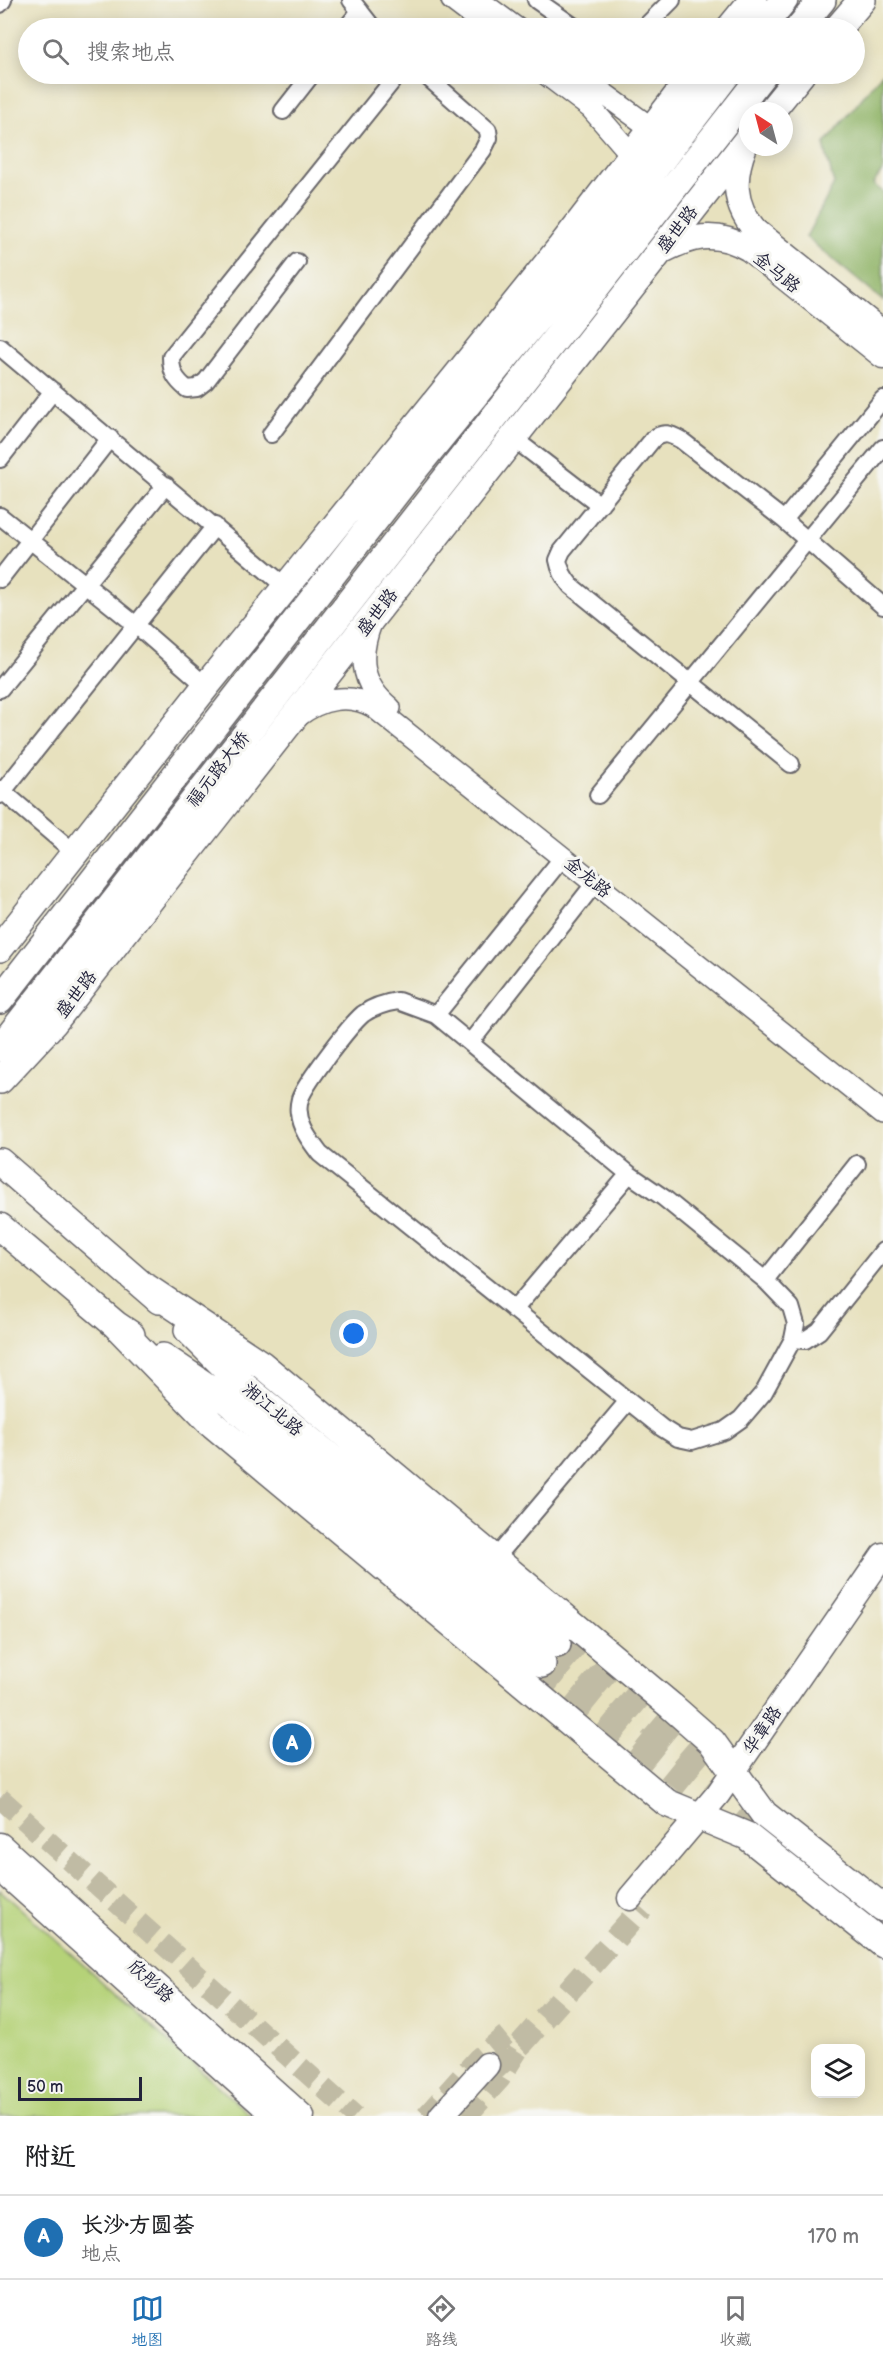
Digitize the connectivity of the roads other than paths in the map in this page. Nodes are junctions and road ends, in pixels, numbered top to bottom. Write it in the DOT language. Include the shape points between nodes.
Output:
graph roads {
  1 [pos="3,0"];
  2 [pos="452,0"];
  3 [pos="478,0"];
  4 [pos="671,0"];
  5 [pos="753,0"];
  6 [pos="784,0"];
  7 [pos="822,0"];
  8 [pos="862,0"];
  9 [pos="540,1"];
  10 [pos="0,4"];
  11 [pos="355,5"];
  12 [pos="365,18"];
  13 [pos="476,18"];
  14 [pos="502,18"];
  15 [pos="563,18"];
  16 [pos="654,18"];
  17 [pos="738,18"];
  18 [pos="769,18"];
  19 [pos="807,18"];
  20 [pos="847,18"];
  21 [pos="304,84"];
  22 [pos="390,84"];
  23 [pos="435,84"];
  24 [pos="559,84"];
  25 [pos="591,84"];
  26 [pos="686,84"];
  27 [pos="719,84"];
  28 [pos="755,84"];
  29 [pos="793,84"];
  30 [pos="778,102"];
  31 [pos="283,111"];
  32 [pos="651,128"];
  33 [pos="739,150"];
  34 [pos="631,154"];
  35 [pos="742,156"];
  36 [pos="561,247"];
  37 [pos="657,254"];
  38 [pos="297,262"];
  39 [pos="630,288"];
  40 [pos="883,333"];
  41 [pos="1,349"];
  42 [pos="883,356"];
  43 [pos="53,391"];
  44 [pos="883,399"];
  45 [pos="271,434"];
  46 [pos="110,438"];
  47 [pos="513,438"];
  48 [pos="883,448"];
  49 [pos="0,459"];
  50 [pos="413,471"];
  51 [pos="166,485"];
  52 [pos="438,490"];
  53 [pos="600,505"];
  54 [pos="0,516"];
  55 [pos="784,520"];
  56 [pos="214,526"];
  57 [pos="30,540"];
  58 [pos="807,541"];
  59 [pos="0,579"];
  60 [pos="86,584"];
  61 [pos="286,588"];
  62 [pos="883,606"];
  63 [pos="374,616"];
  64 [pos="136,625"];
  65 [pos="690,682"];
  66 [pos="206,686"];
  67 [pos="0,689"];
  68 [pos="283,731"];
  69 [pos="791,764"];
  70 [pos="1,792"];
  71 [pos="598,795"];
  72 [pos="75,853"];
  73 [pos="562,857"];
  74 [pos="596,884"];
  75 [pos="0,948"];
  76 [pos="0,1000"];
  77 [pos="436,1015"];
  78 [pos="470,1043"];
  79 [pos="0,1048"];
  80 [pos="0,1080"];
  81 [pos="883,1101"];
  82 [pos="883,1113"];
  83 [pos="0,1162"];
  84 [pos="857,1164"];
  85 [pos="629,1174"];
  86 [pos="0,1227"];
  87 [pos="883,1251"];
  88 [pos="765,1280"];
  89 [pos="147,1288"];
  90 [pos="514,1310"];
  91 [pos="116,1325"];
  92 [pos="793,1339"];
  93 [pos="628,1401"];
  94 [pos="883,1555"];
  95 [pos="494,1560"];
  96 [pos="883,1582"];
  97 [pos="739,1778"];
  98 [pos="708,1820"];
  99 [pos="0,1845"];
  100 [pos="0,1869"];
  101 [pos="636,1903"];
  102 [pos="883,1908"];
  103 [pos="883,1944"];
  104 [pos="275,2116"];
  105 [pos="302,2116"];
  106 [pos="441,2116"];
  107 [pos="453,2116"];
  1 -- 10 [label="street"];
  2 -- 13 [label="street"];
  3 -- 14 [label="street"];
  4 -- 16 [label="street"];
  5 -- 17 [label="main road"];
  6 -- 18 [label="main road"];
  7 -- 19 [label="main road"];
  8 -- 20 [label="main road"];
  9 -- 15 [label="street"];
  11 -- 12 [label="street"];
  21 -- 31 [label="street"];
  22 -- 38 [label="street" via="171,357 171,370 178,382 187,390 206,381"];
  23 -- 45 [label="street" via="488,130 489,138"];
  24 -- 34 [label="street" via="591,108"];
  25 -- 32 [label="street"];
  26 -- 32 [label="main road"];
  27 -- 50 [label="main road" via="583,262"];
  28 -- 52 [label="main road"];
  29 -- 30 [label="main road"];
  32 -- 34 [label="main road"];
  33 -- 37 [label="main road, 盛世路"];
  34 -- 36 [label="main road"];
  35 -- 40 [label="main road, 金马路" via="737,170 737,199 755,230"];
  36 -- 50 [label="main road"];
  36 -- 61 [label="main road"];
  37 -- 39 [label="main road, 盛世路"];
  37 -- 42 [label="main road, 金马路" via="708,236 735,241"];
  39 -- 47 [label="main road, 盛世路"];
  39 -- 52 [label="main road"];
  41 -- 43 [label="street"];
  43 -- 46 [label="street"];
  43 -- 49 [label="street"];
  44 -- 55 [label="street"];
  46 -- 51 [label="street"];
  46 -- 57 [label="street"];
  47 -- 53 [label="street"];
  47 -- 63 [label="main road, 盛世路"];
  48 -- 58 [label="street"];
  50 -- 76 [label="main road, 福元路大桥"];
  51 -- 56 [label="street"];
  51 -- 60 [label="street"];
  52 -- 79 [label="main road, 福元路大桥"];
  53 -- 55 [label="street" via="653,439 669,434"];
  53 -- 65 [label="street" via="558,560 563,577"];
  54 -- 57 [label="street"];
  55 -- 58 [label="street"];
  56 -- 61 [label="street"];
  56 -- 64 [label="street"];
  57 -- 59 [label="street"];
  57 -- 60 [label="street"];
  58 -- 62 [label="street"];
  58 -- 65 [label="street"];
  60 -- 64 [label="street"];
  60 -- 67 [label="street"];
  61 -- 66 [label="main road"];
  63 -- 68 [label="main road, 盛世路"];
  63 -- 81 [label="street, 金龙路" via="365,640 364,667 366,680 380,700"];
  64 -- 66 [label="street"];
  64 -- 70 [label="street"];
  65 -- 69 [label="street"];
  65 -- 71 [label="street"];
  66 -- 72 [label="main road"];
  68 -- 73 [label="street, 金龙路" via="320,703 347,698 363,700"];
  68 -- 80 [label="main road, 盛世路" via="54,1022"];
  70 -- 72 [label="street"];
  72 -- 75 [label="main road"];
  73 -- 74 [label="street, 金龙路"];
  73 -- 77 [label="street"];
  74 -- 78 [label="street"];
  74 -- 82 [label="street, 金龙路"];
  77 -- 78 [label="street"];
  77 -- 90 [label="street" via="398,1001 383,1003 361,1015 314,1074 299,1101 299,1114 308,1138 320,1154"];
  78 -- 85 [label="street"];
  83 -- 89 [label="main road, 湘江北路"];
  84 -- 88 [label="street"];
  85 -- 88 [label="street"];
  85 -- 90 [label="street"];
  86 -- 91 [label="main road, 湘江北路"];
  87 -- 92 [label="street" via="819,1331 805,1340"];
  88 -- 92 [label="street" via="791,1307 796,1324"];
  89 -- 91 [label="main road, 湘江北路" via="244,1386 550,1654 412,1557 225,1399"];
  89 -- 95 [label="main road" via="262,1365"];
  90 -- 93 [label="street"];
  91 -- 98 [label="main road" via="210,1422 667,1803"];
  92 -- 93 [label="street" via="764,1392 741,1419 706,1438 678,1438"];
  93 -- 95 [label="street"];
  94 -- 97 [label="main road, 华章路"];
  95 -- 97 [label="main road" via="704,1735"];
  96 -- 97 [label="main road, 华章路"];
  97 -- 98 [label="main road, 华章路"];
  97 -- 102 [label="main road" via="764,1814"];
  98 -- 101 [label="main road, 华章路"];
  98 -- 103 [label="main road" via="747,1836"];
  99 -- 105 [label="main road, 欣彤路"];
  100 -- 104 [label="main road, 欣彤路"];
  106 -- 107 [label="main road" via="490,2068"];
}
